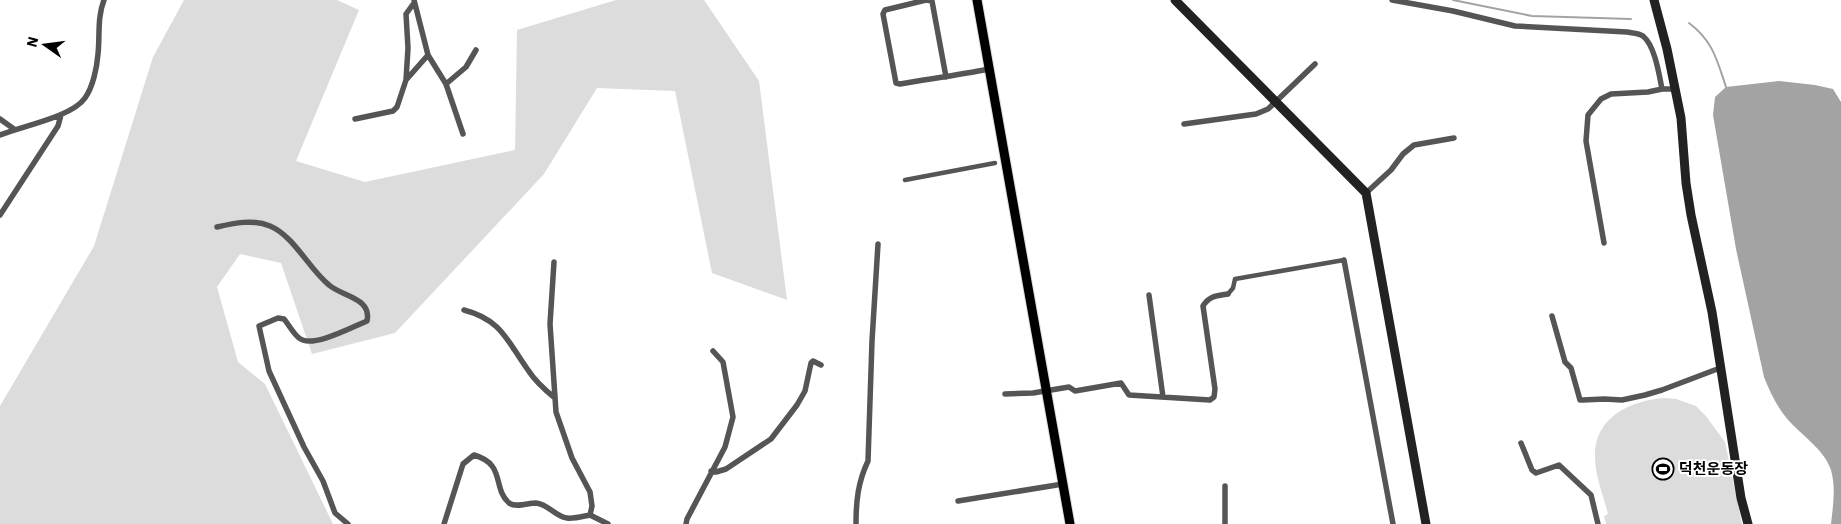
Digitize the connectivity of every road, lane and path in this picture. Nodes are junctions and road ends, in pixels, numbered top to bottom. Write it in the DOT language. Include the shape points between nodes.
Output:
graph roads {
  1 [pos="104,0"];
  2 [pos="976,0"];
  3 [pos="1175,0"];
  4 [pos="1392,0"];
  5 [pos="1654,0"];
  6 [pos="414,2"];
  7 [pos="476,50"];
  8 [pos="428,55"];
  9 [pos="1315,64"];
  10 [pos="989,69"];
  11 [pos="946,77"];
  12 [pos="406,80"];
  13 [pos="446,84"];
  14 [pos="1662,89"];
  15 [pos="1674,89"];
  16 [pos="1276,103"];
  17 [pos="61,115"];
  18 [pos="355,118"];
  19 [pos="0,119"];
  20 [pos="1184,124"];
  21 [pos="14,129"];
  22 [pos="463,134"];
  23 [pos="0,135"];
  24 [pos="1454,138"];
  25 [pos="995,163"];
  26 [pos="905,180"];
  27 [pos="1366,194"];
  28 [pos="0,215"];
  29 [pos="217,227"];
  30 [pos="1604,243"];
  31 [pos="878,244"];
  32 [pos="1344,260"];
  33 [pos="554,262"];
  34 [pos="1228,294"];
  35 [pos="1149,295"];
  36 [pos="464,310"];
  37 [pos="1552,316"];
  38 [pos="713,350"];
  39 [pos="821,365"];
  40 [pos="1720,368"];
  41 [pos="1046,390"];
  42 [pos="1005,394"];
  43 [pos="1163,397"];
  44 [pos="555,398"];
  45 [pos="1521,443"];
  46 [pos="711,472"];
  47 [pos="1063,484"];
  48 [pos="1225,486"];
  49 [pos="958,501"];
  50 [pos="590,515"];
  51 [pos="348,524"];
  52 [pos="444,524"];
  53 [pos="608,524"];
  54 [pos="686,524"];
  55 [pos="856,524"];
  56 [pos="1070,524"];
  57 [pos="1225,524"];
  58 [pos="1392,524"];
  59 [pos="1426,524"];
  60 [pos="1598,524"];
  61 [pos="1748,524"];
  1 -- 17 [label="street" via="99,20 98,55 90,85 78,106"];
  2 -- 10 [label="main road"];
  3 -- 16 [label="main road"];
  4 -- 14 [label="street" via="1515,26 1642,35 1656,59"];
  5 -- 15 [label="main road" via="1668,49"];
  6 -- 8 [label="street"];
  6 -- 12 [label="street" via="406,14"];
  7 -- 13 [label="street" via="466,67"];
  8 -- 12 [label="street"];
  8 -- 13 [label="street"];
  9 -- 16 [label="street"];
  10 -- 11 [label="street"];
  10 -- 41 [label="main road"];
  11 -- 11 [label="street" via="896,83 883,14 885,10 932,1"];
  12 -- 18 [label="street" via="393,111"];
  13 -- 22 [label="street"];
  14 -- 15 [label="street"];
  14 -- 30 [label="street" via="1611,94 1601,99 1588,115 1586,141"];
  15 -- 40 [label="main road" via="1687,191"];
  16 -- 20 [label="street" via="1256,114"];
  16 -- 27 [label="main road"];
  17 -- 21 [label="street"];
  17 -- 28 [label="street" via="58,126"];
  19 -- 21 [label="street"];
  21 -- 23 [label="street"];
  24 -- 27 [label="street" via="1414,145"];
  25 -- 26 [label="street"];
  27 -- 59 [label="main road"];
  29 -- 51 [label="street" via="240,222 270,226 284,236 330,286 366,306 367,321 320,340 305,342 298,338 284,319 278,318 259,326 269,371 323,481 335,513"];
  31 -- 55 [label="street" via="868,460 856,494"];
  32 -- 34 [label="street" via="1235,279"];
  32 -- 58 [label="street"];
  33 -- 44 [label="street" via="550,324"];
  34 -- 43 [label="street" via="1212,296 1203,306 1214,397 1210,400"];
  35 -- 43 [label="street"];
  36 -- 44 [label="street" via="483,316 499,329 539,385"];
  37 -- 40 [label="street" via="1580,400 1622,400 1646,395"];
  38 -- 46 [label="street" via="723,362 733,417 725,447"];
  39 -- 46 [label="street" via="813,361 805,391 797,406 771,439 726,469"];
  40 -- 61 [label="main road"];
  41 -- 42 [label="street"];
  41 -- 43 [label="street" via="1069,386 1075,391 1121,383 1129,395"];
  41 -- 47 [label="main road"];
  44 -- 50 [label="street" via="556,412 572,458 590,492"];
  45 -- 60 [label="street" via="1536,473 1559,465 1591,495"];
  46 -- 54 [label="street"];
  47 -- 49 [label="street"];
  47 -- 56 [label="main road"];
  48 -- 57 [label="street"];
  50 -- 52 [label="street" via="567,518 537,503 510,504 491,464 474,455 463,464"];
  50 -- 53 [label="street"];
}
